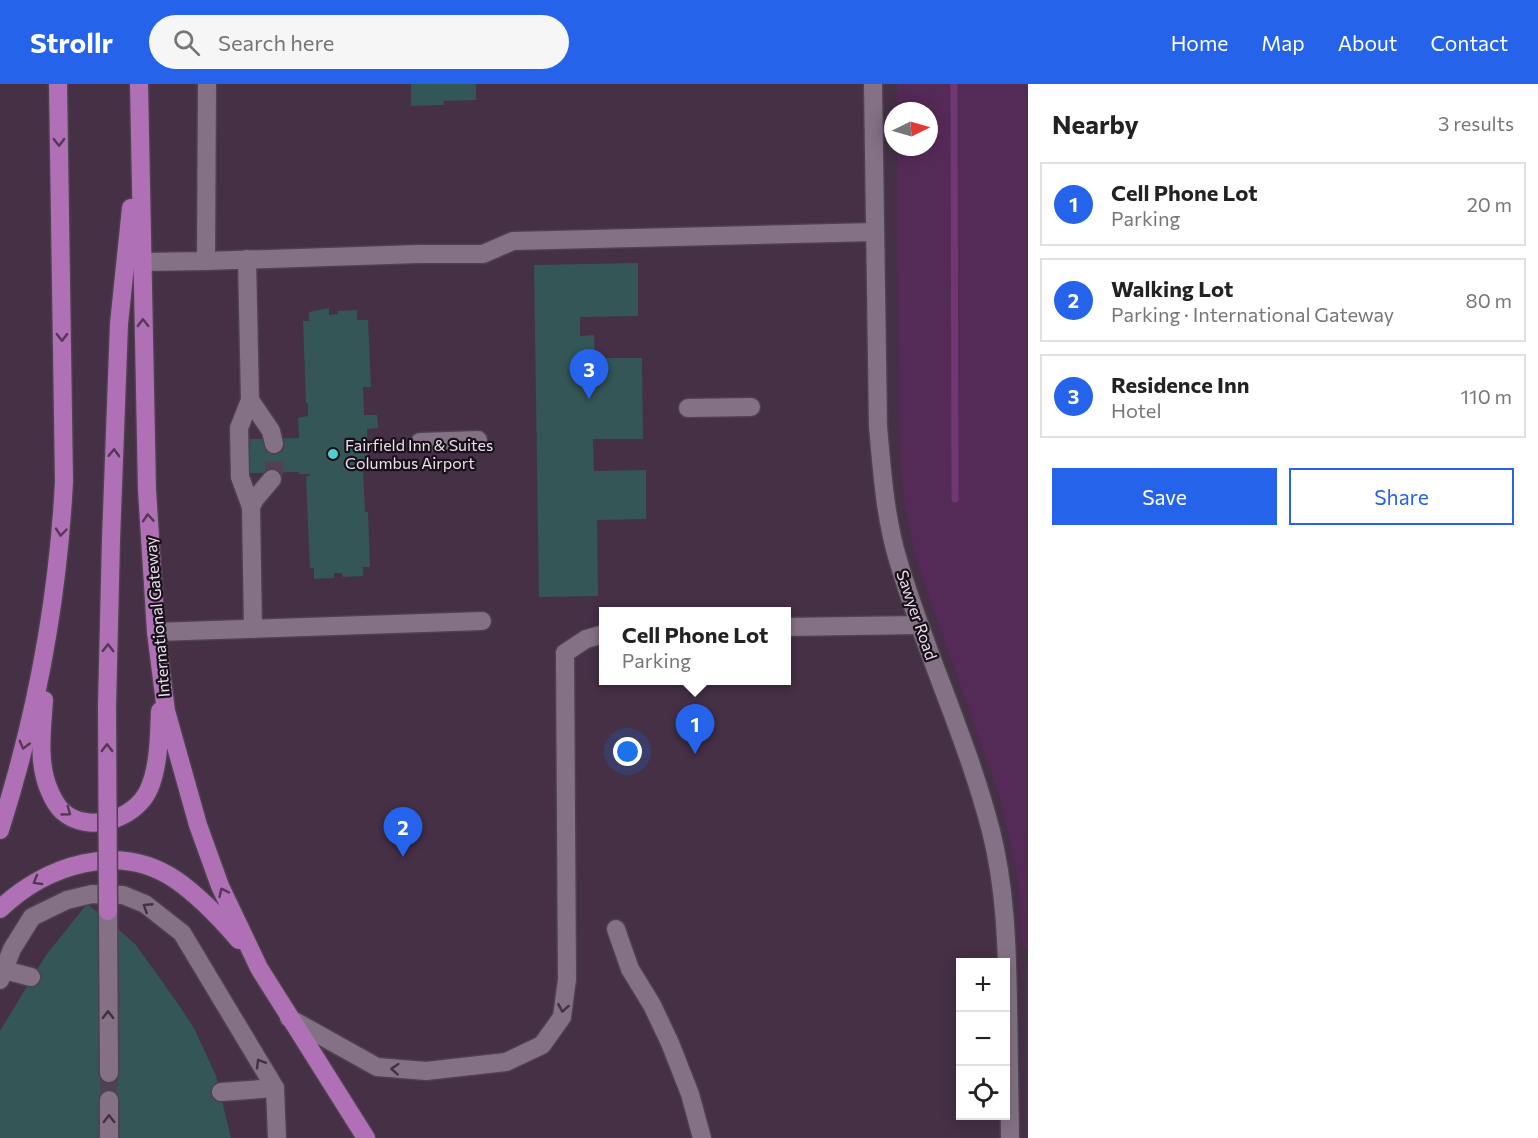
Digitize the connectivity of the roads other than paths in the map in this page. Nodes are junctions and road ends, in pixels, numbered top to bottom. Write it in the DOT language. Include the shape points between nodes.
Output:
graph roads {
  1 [pos="58,84"];
  2 [pos="140,84"];
  3 [pos="207,84"];
  4 [pos="873,84"];
  5 [pos="140,114"];
  6 [pos="875,232"];
  7 [pos="247,259"];
  8 [pos="206,261"];
  9 [pos="141,262"];
  10 [pos="250,400"];
  11 [pos="751,407"];
  12 [pos="688,408"];
  13 [pos="478,440"];
  14 [pos="420,442"];
  15 [pos="273,444"];
  16 [pos="272,479"];
  17 [pos="250,507"];
  18 [pos="57,573"];
  19 [pos="482,621"];
  20 [pos="919,625"];
  21 [pos="791,627"];
  22 [pos="253,629"];
  23 [pos="156,632"];
  24 [pos="599,635"];
  25 [pos="161,683"];
  26 [pos="0,830"];
  27 [pos="0,909"];
  28 [pos="108,911"];
  29 [pos="616,929"];
  30 [pos="259,968"];
  31 [pos="2,975"];
  32 [pos="31,977"];
  33 [pos="289,1018"];
  34 [pos="109,1073"];
  35 [pos="275,1088"];
  36 [pos="220,1092"];
  37 [pos="109,1100"];
  38 [pos="109,1138"];
  39 [pos="276,1138"];
  40 [pos="366,1138"];
  41 [pos="702,1138"];
  42 [pos="1010,1138"];
  1 -- 18 [label="main road, one-way" via="64,481"];
  2 -- 5 [label="main road, International Gateway"];
  3 -- 8 [label="street"];
  4 -- 6 [label="street, Sawyer Road"];
  5 -- 9 [label="main road, International Gateway"];
  28 -- 5 [label="main road, one-way, bridge" via="107,706 119,324"];
  6 -- 7 [label="street" via="513,241 483,254"];
  6 -- 20 [label="street, Sawyer Road" via="882,480 897,559"];
  7 -- 8 [label="street"];
  7 -- 10 [label="street"];
  8 -- 9 [label="street"];
  23 -- 9 [label="main road, International Gateway, one-way" via="147,490"];
  10 -- 15 [label="street" via="271,431"];
  10 -- 17 [label="street" via="239,428 240,477"];
  11 -- 12 [label="street"];
  13 -- 14 [label="street"];
  16 -- 17 [label="street"];
  17 -- 22 [label="street"];
  18 -- 25 [label="main road, one-way" via="42,750 46,783 63,812 82,820 110,821 128,813 146,795 155,763"];
  18 -- 26 [label="main road, one-way" via="29,727"];
  19 -- 22 [label="street"];
  20 -- 21 [label="street"];
  20 -- 42 [label="street, Sawyer Road" via="976,779 1000,877 1007,968"];
  22 -- 23 [label="street"];
  23 -- 25 [label="main road, International Gateway"];
  24 -- 33 [label="street, one-way" via="565,653 567,979 562,1017 542,1045 506,1062 426,1071 377,1067"];
  30 -- 25 [label="main road, International Gateway, one-way" via="208,856 172,736"];
  30 -- 27 [label="main road, one-way" via="244,945 198,898 165,874 139,864 110,860 69,866 34,882"];
  34 -- 28 [label="street, one-way"];
  29 -- 41 [label="street" via="630,969 670,1043"];
  30 -- 33 [label="main road, International Gateway"];
  31 -- 32 [label="street"];
  35 -- 31 [label="street, one-way" via="182,933 145,904 123,895 92,894 32,916"];
  33 -- 40 [label="main road, International Gateway"];
  35 -- 36 [label="street"];
  35 -- 39 [label="street"];
  38 -- 37 [label="street, one-way"];
}
